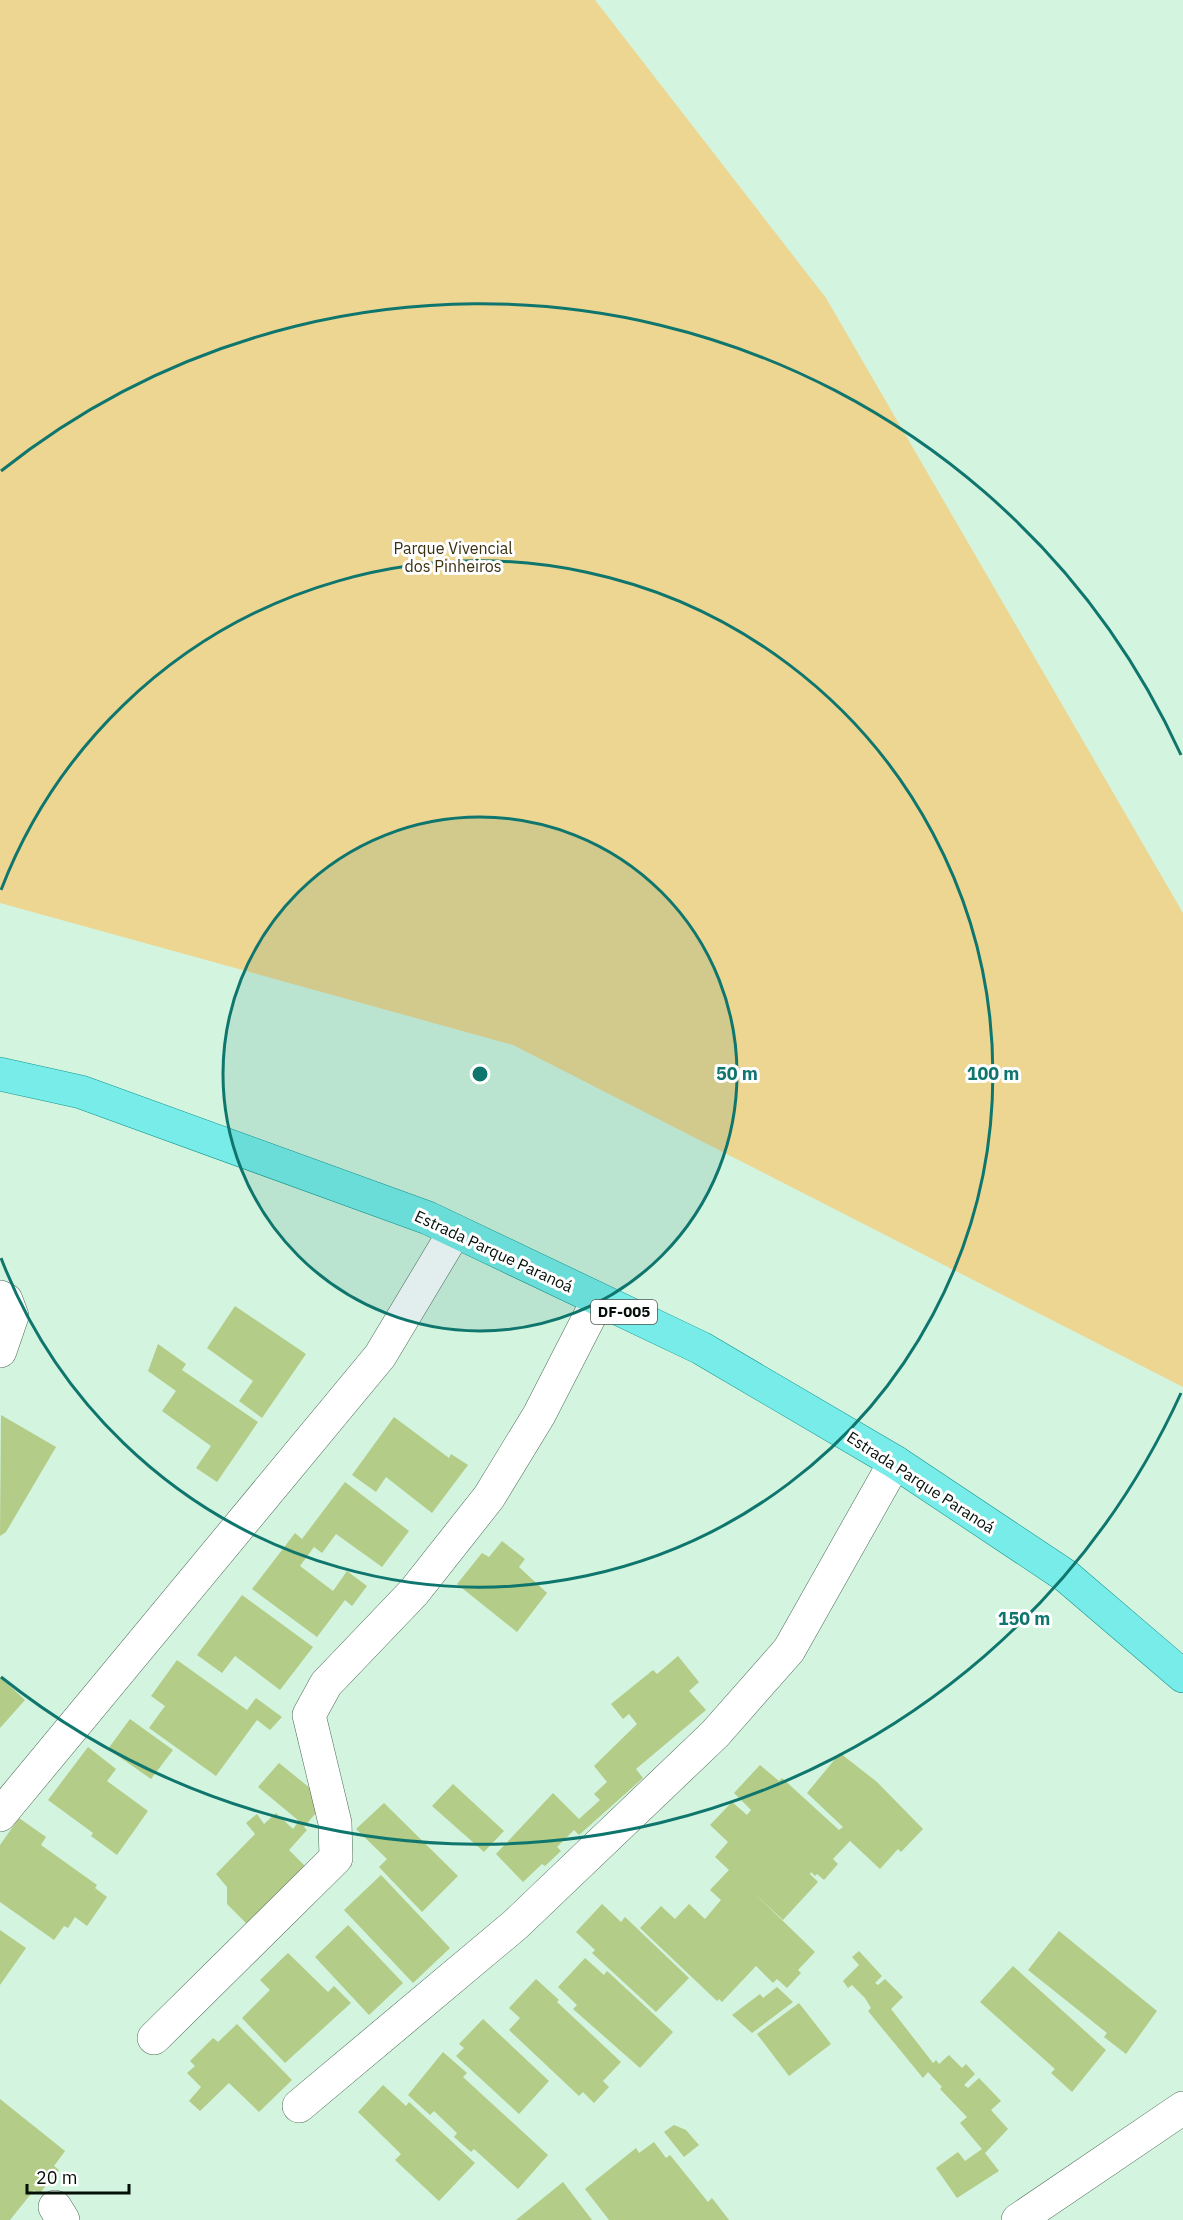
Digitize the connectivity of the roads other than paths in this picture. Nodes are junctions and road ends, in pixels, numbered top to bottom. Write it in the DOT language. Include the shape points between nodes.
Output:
graph roads {
  1 [pos="0,1074"];
  2 [pos="455,1231"];
  3 [pos="0,1297"];
  4 [pos="598,1300"];
  5 [pos="0,1351"];
  6 [pos="895,1462"];
  7 [pos="1183,1676"];
  8 [pos="0,1815"];
  9 [pos="154,2038"];
  10 [pos="299,2106"];
  11 [pos="1183,2108"];
  12 [pos="1018,2220"];
  1 -- 2 [label="main road, Estrada Parque Paranoá / DF-005" via="81,1092"];
  2 -- 4 [label="main road, Estrada Parque Paranoá / DF-005"];
  2 -- 8 [label="street" via="380,1356"];
  3 -- 5 [label="street" via="6,1300 12,1316"];
  4 -- 6 [label="main road, Estrada Parque Paranoá / DF-005" via="700,1348"];
  4 -- 9 [label="street" via="539,1415 489,1497 414,1592 326,1684 309,1714 335,1823 336,1858"];
  6 -- 7 [label="main road, Estrada Parque Paranoá / DF-005" via="1066,1576"];
  6 -- 10 [label="street" via="789,1650 715,1734 515,1925"];
  11 -- 12 [label="street"];
}
